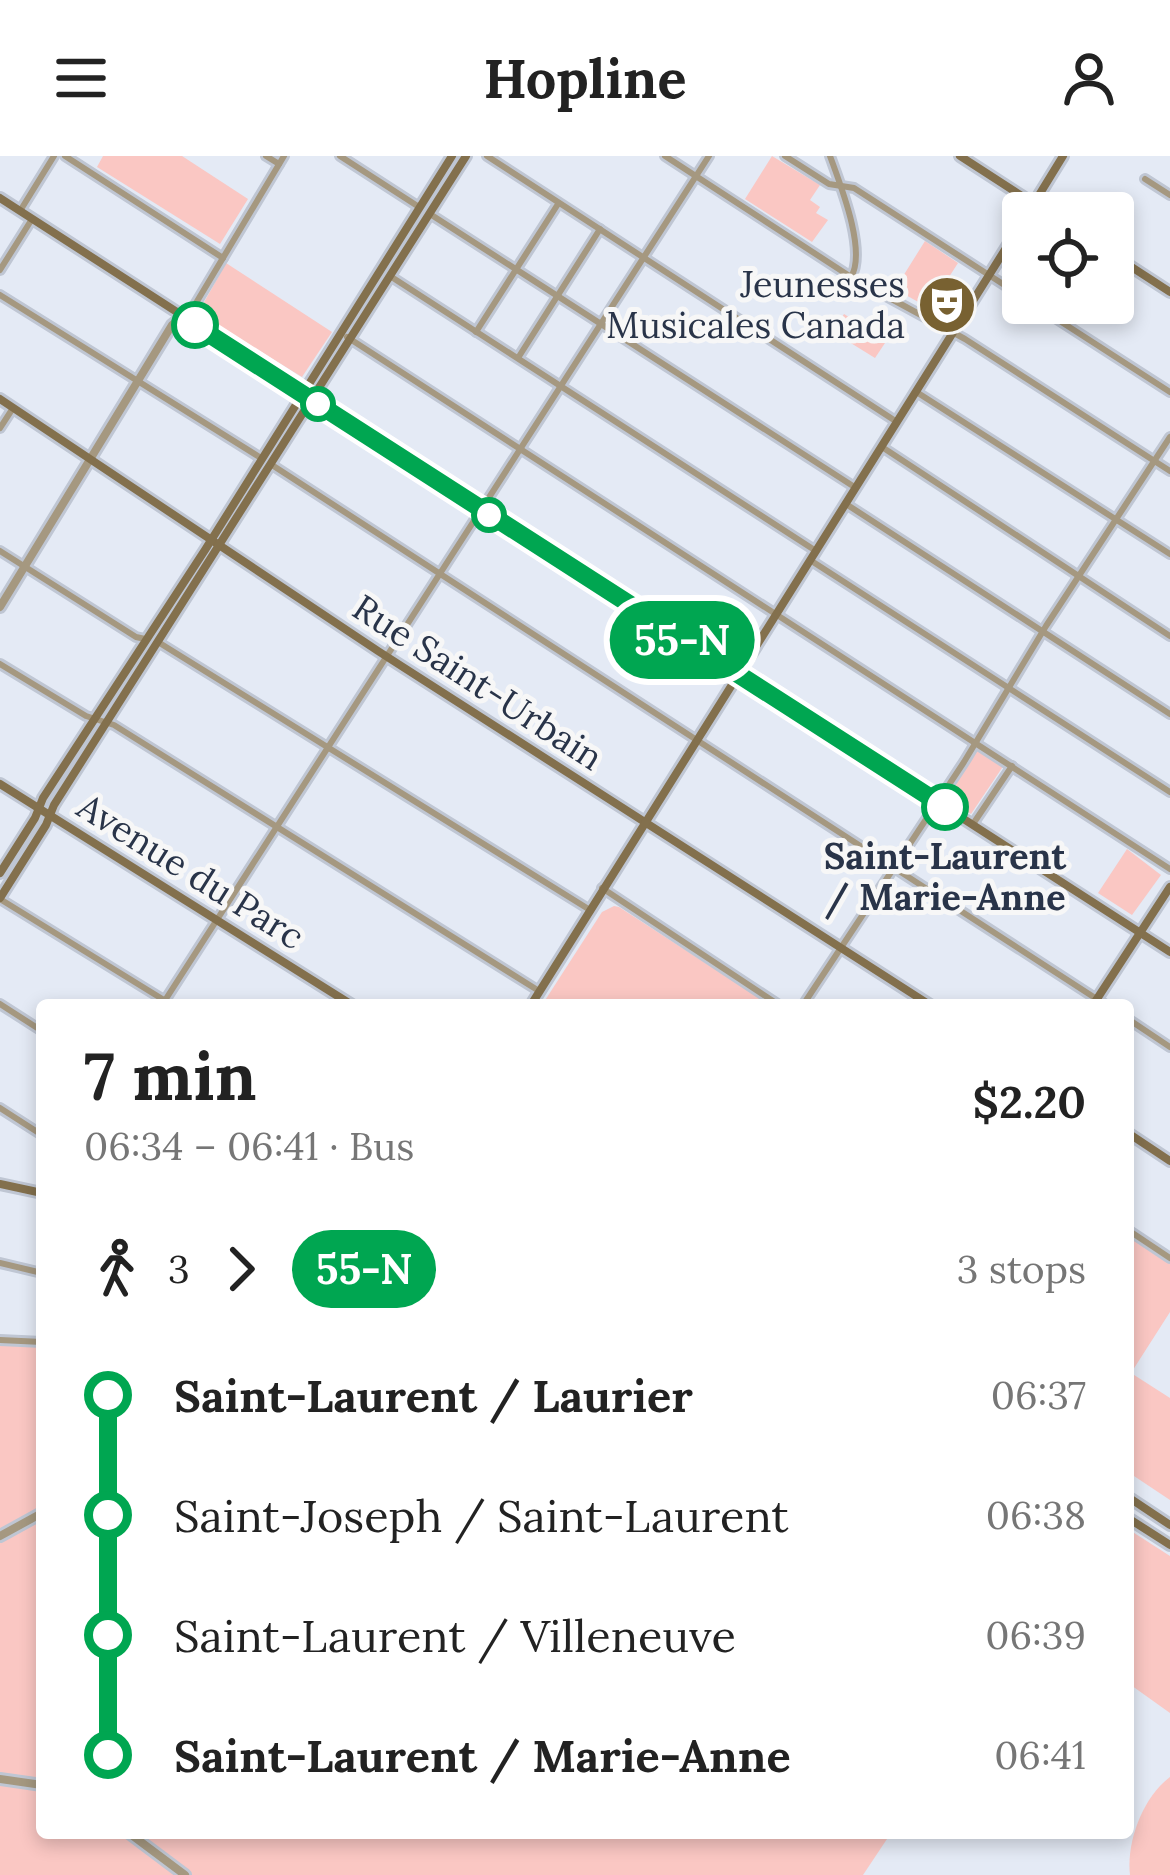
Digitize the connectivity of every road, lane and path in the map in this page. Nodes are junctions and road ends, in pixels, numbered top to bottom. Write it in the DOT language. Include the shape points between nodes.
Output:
graph roads {
  1 [pos="54,156"];
  2 [pos="65,156"];
  3 [pos="266,156"];
  4 [pos="340,156"];
  5 [pos="452,156"];
  6 [pos="466,156"];
  7 [pos="487,156"];
  8 [pos="665,156"];
  9 [pos="709,156"];
  10 [pos="785,156"];
  11 [pos="830,156"];
  12 [pos="960,156"];
  13 [pos="1064,156"];
  14 [pos="281,160"];
  15 [pos="696,176"];
  16 [pos="1145,179"];
  17 [pos="841,186"];
  18 [pos="1009,192"];
  19 [pos="1041,192"];
  20 [pos="1170,195"];
  21 [pos="0,198"];
  22 [pos="559,203"];
  23 [pos="419,208"];
  24 [pos="20,211"];
  25 [pos="430,214"];
  26 [pos="32,219"];
  27 [pos="600,229"];
  28 [pos="1002,256"];
  29 [pos="643,257"];
  30 [pos="223,258"];
  31 [pos="517,269"];
  32 [pos="1134,269"];
  33 [pos="0,270"];
  34 [pos="391,276"];
  35 [pos="990,276"];
  36 [pos="851,277"];
  37 [pos="1002,284"];
  38 [pos="1170,292"];
  39 [pos="0,296"];
  40 [pos="558,296"];
  41 [pos="183,316"];
  42 [pos="601,324"];
  43 [pos="1065,324"];
  44 [pos="476,332"];
  45 [pos="340,333"];
  46 [pos="955,333"];
  47 [pos="351,339"];
  48 [pos="517,359"];
  49 [pos="137,381"];
  50 [pos="560,387"];
  51 [pos="1170,392"];
  52 [pos="918,393"];
  53 [pos="302,394"];
  54 [pos="0,399"];
  55 [pos="313,400"];
  56 [pos="14,408"];
  57 [pos="898,423"];
  58 [pos="0,428"];
  59 [pos="1170,437"];
  60 [pos="882,447"];
  61 [pos="520,448"];
  62 [pos="260,458"];
  63 [pos="90,460"];
  64 [pos="1154,461"];
  65 [pos="272,465"];
  66 [pos="1170,471"];
  67 [pos="856,488"];
  68 [pos="846,504"];
  69 [pos="480,509"];
  70 [pos="1115,518"];
  71 [pos="210,540"];
  72 [pos="220,547"];
  73 [pos="0,551"];
  74 [pos="1170,554"];
  75 [pos="813,556"];
  76 [pos="25,567"];
  77 [pos="438,573"];
  78 [pos="1078,577"];
  79 [pos="0,607"];
  80 [pos="775,615"];
  81 [pos="1042,631"];
  82 [pos="1170,636"];
  83 [pos="146,639"];
  84 [pos="158,642"];
  85 [pos="385,655"];
  86 [pos="0,664"];
  87 [pos="736,676"];
  88 [pos="1010,688"];
  89 [pos="1170,714"];
  90 [pos="94,719"];
  91 [pos="106,722"];
  92 [pos="696,740"];
  93 [pos="975,740"];
  94 [pos="326,746"];
  95 [pos="1012,766"];
  96 [pos="0,784"];
  97 [pos="1170,791"];
  98 [pos="938,802"];
  99 [pos="39,808"];
  100 [pos="50,814"];
  101 [pos="644,820"];
  102 [pos="973,824"];
  103 [pos="274,826"];
  104 [pos="895,867"];
  105 [pos="1170,869"];
  106 [pos="0,873"];
  107 [pos="1170,887"];
  108 [pos="602,889"];
  109 [pos="0,899"];
  110 [pos="590,910"];
  111 [pos="216,919"];
  112 [pos="1140,932"];
  113 [pos="841,948"];
  114 [pos="1170,952"];
  115 [pos="539,992"];
  116 [pos="158,999"];
  117 [pos="169,999"];
  118 [pos="342,999"];
  119 [pos="535,999"];
  120 [pos="770,999"];
  121 [pos="807,999"];
  122 [pos="921,999"];
  123 [pos="1093,999"];
  124 [pos="1101,999"];
  125 [pos="0,1004"];
  126 [pos="1134,1023"];
  127 [pos="36,1026"];
  128 [pos="1170,1047"];
  129 [pos="0,1108"];
  130 [pos="36,1131"];
  131 [pos="1134,1137"];
  132 [pos="1170,1160"];
  133 [pos="0,1184"];
  134 [pos="36,1194"];
  135 [pos="1134,1234"];
  136 [pos="1170,1258"];
  137 [pos="0,1263"];
  138 [pos="36,1272"];
  139 [pos="0,1340"];
  140 [pos="36,1342"];
  141 [pos="1134,1501"];
  142 [pos="36,1514"];
  143 [pos="1134,1522"];
  144 [pos="1170,1525"];
  145 [pos="0,1534"];
  146 [pos="1170,1545"];
  147 [pos="0,1777"];
  148 [pos="36,1782"];
  149 [pos="141,1839"];
  150 [pos="189,1875"];
  1 -- 24 [label="street"];
  2 -- 30 [label="street"];
  3 -- 14 [label="street"];
  4 -- 23 [label="street"];
  5 -- 23 [label="main road"];
  6 -- 25 [label="main road"];
  7 -- 22 [label="street"];
  8 -- 15 [label="street"];
  9 -- 15 [label="street"];
  10 -- 17 [label="street"];
  11 -- 17 [label="street"];
  12 -- 18 [label="main road"];
  13 -- 19 [label="main road"];
  14 -- 30 [label="street"];
  15 -- 29 [label="street"];
  15 -- 36 [label="street"];
  16 -- 20 [label="street"];
  17 -- 35 [label="street"];
  17 -- 36 [label="street" via="858,260"];
  21 -- 24 [label="main road"];
  22 -- 27 [label="street"];
  22 -- 31 [label="street"];
  23 -- 25 [label="street"];
  23 -- 45 [label="main road"];
  24 -- 26 [label="main road"];
  25 -- 31 [label="street"];
  25 -- 34 [label="main road"];
  26 -- 33 [label="street"];
  26 -- 41 [label="main road"];
  27 -- 29 [label="street"];
  27 -- 40 [label="street"];
  28 -- 35 [label="main road"];
  29 -- 42 [label="street"];
  29 -- 57 [label="street"];
  30 -- 41 [label="street"];
  31 -- 40 [label="street"];
  31 -- 44 [label="street"];
  32 -- 38 [label="main road"];
  34 -- 44 [label="street"];
  34 -- 47 [label="main road"];
  35 -- 37 [label="street"];
  35 -- 46 [label="main road"];
  36 -- 46 [label="street"];
  39 -- 49 [label="street"];
  40 -- 42 [label="street"];
  40 -- 48 [label="street"];
  41 -- 49 [label="street"];
  41 -- 53 [label="main road"];
  42 -- 50 [label="street"];
  42 -- 67 [label="street"];
  43 -- 51 [label="street"];
  44 -- 48 [label="street"];
  45 -- 47 [label="street"];
  45 -- 53 [label="main road"];
  46 -- 52 [label="main road"];
  46 -- 64 [label="street"];
  47 -- 55 [label="main road"];
  47 -- 61 [label="street"];
  48 -- 50 [label="street"];
  49 -- 62 [label="street"];
  49 -- 63 [label="street"];
  50 -- 61 [label="street"];
  50 -- 75 [label="street"];
  52 -- 57 [label="main road"];
  52 -- 70 [label="street"];
  53 -- 55 [label="main road"];
  53 -- 62 [label="main road"];
  54 -- 56 [label="main road, Rue Saint-Urbain"];
  55 -- 65 [label="main road"];
  55 -- 69 [label="main road"];
  56 -- 58 [label="street"];
  56 -- 63 [label="main road, Rue Saint-Urbain"];
  57 -- 60 [label="main road"];
  59 -- 64 [label="street"];
  60 -- 67 [label="main road"];
  60 -- 78 [label="street"];
  61 -- 69 [label="street"];
  61 -- 80 [label="street"];
  62 -- 71 [label="main road"];
  63 -- 71 [label="main road, Rue Saint-Urbain"];
  63 -- 76 [label="street"];
  64 -- 66 [label="street"];
  64 -- 70 [label="street"];
  65 -- 72 [label="main road"];
  65 -- 77 [label="street"];
  67 -- 68 [label="main road"];
  68 -- 75 [label="main road"];
  68 -- 81 [label="street"];
  69 -- 77 [label="street"];
  69 -- 87 [label="main road"];
  70 -- 74 [label="street"];
  70 -- 78 [label="street"];
  71 -- 72 [label="main road, Rue Saint-Urbain"];
  71 -- 83 [label="main road"];
  72 -- 84 [label="main road"];
  72 -- 85 [label="main road, Rue Saint-Urbain"];
  73 -- 76 [label="street"];
  75 -- 80 [label="main road"];
  75 -- 88 [label="street"];
  76 -- 79 [label="street"];
  76 -- 83 [label="street"];
  77 -- 85 [label="street"];
  77 -- 92 [label="street"];
  78 -- 81 [label="street"];
  78 -- 82 [label="street"];
  80 -- 87 [label="main road"];
  80 -- 93 [label="street"];
  81 -- 88 [label="street"];
  81 -- 89 [label="street"];
  83 -- 84 [label="street"];
  83 -- 90 [label="main road"];
  84 -- 91 [label="main road"];
  84 -- 94 [label="street"];
  85 -- 94 [label="street"];
  85 -- 101 [label="main road, Rue Saint-Urbain"];
  86 -- 90 [label="street"];
  87 -- 92 [label="main road"];
  87 -- 98 [label="main road"];
  88 -- 93 [label="street"];
  88 -- 97 [label="street"];
  90 -- 91 [label="street"];
  90 -- 99 [label="main road"];
  91 -- 100 [label="main road"];
  91 -- 103 [label="street"];
  92 -- 101 [label="main road"];
  92 -- 104 [label="street"];
  93 -- 95 [label="street"];
  93 -- 98 [label="street"];
  94 -- 103 [label="street"];
  94 -- 110 [label="street"];
  95 -- 102 [label="street"];
  95 -- 105 [label="street"];
  96 -- 99 [label="main road, Avenue du Parc"];
  98 -- 102 [label="main road"];
  98 -- 104 [label="street"];
  99 -- 100 [label="main road, Avenue du Parc"];
  99 -- 106 [label="main road"];
  100 -- 109 [label="main road"];
  100 -- 111 [label="main road, Avenue du Parc"];
  101 -- 108 [label="main road"];
  101 -- 113 [label="main road, Rue Saint-Urbain"];
  102 -- 112 [label="main road"];
  103 -- 111 [label="street"];
  103 -- 115 [label="street"];
  104 -- 113 [label="street"];
  104 -- 123 [label="street"];
  107 -- 112 [label="main road"];
  108 -- 110 [label="main road"];
  108 -- 120 [label="street"];
  109 -- 116 [label="street"];
  110 -- 115 [label="main road"];
  111 -- 117 [label="street"];
  111 -- 118 [label="main road, Avenue du Parc"];
  112 -- 114 [label="main road"];
  112 -- 124 [label="main road"];
  113 -- 121 [label="street"];
  113 -- 122 [label="main road, Rue Saint-Urbain"];
  115 -- 119 [label="main road"];
  125 -- 127 [label="street"];
  126 -- 128 [label="street"];
  129 -- 130 [label="street"];
  131 -- 132 [label="main road"];
  133 -- 134 [label="main road"];
  135 -- 136 [label="street"];
  137 -- 138 [label="street"];
  139 -- 140 [label="street"];
  141 -- 144 [label="main road"];
  142 -- 145 [label="street"];
  143 -- 146 [label="main road"];
  147 -- 148 [label="street"];
  149 -- 150 [label="street"];
}
